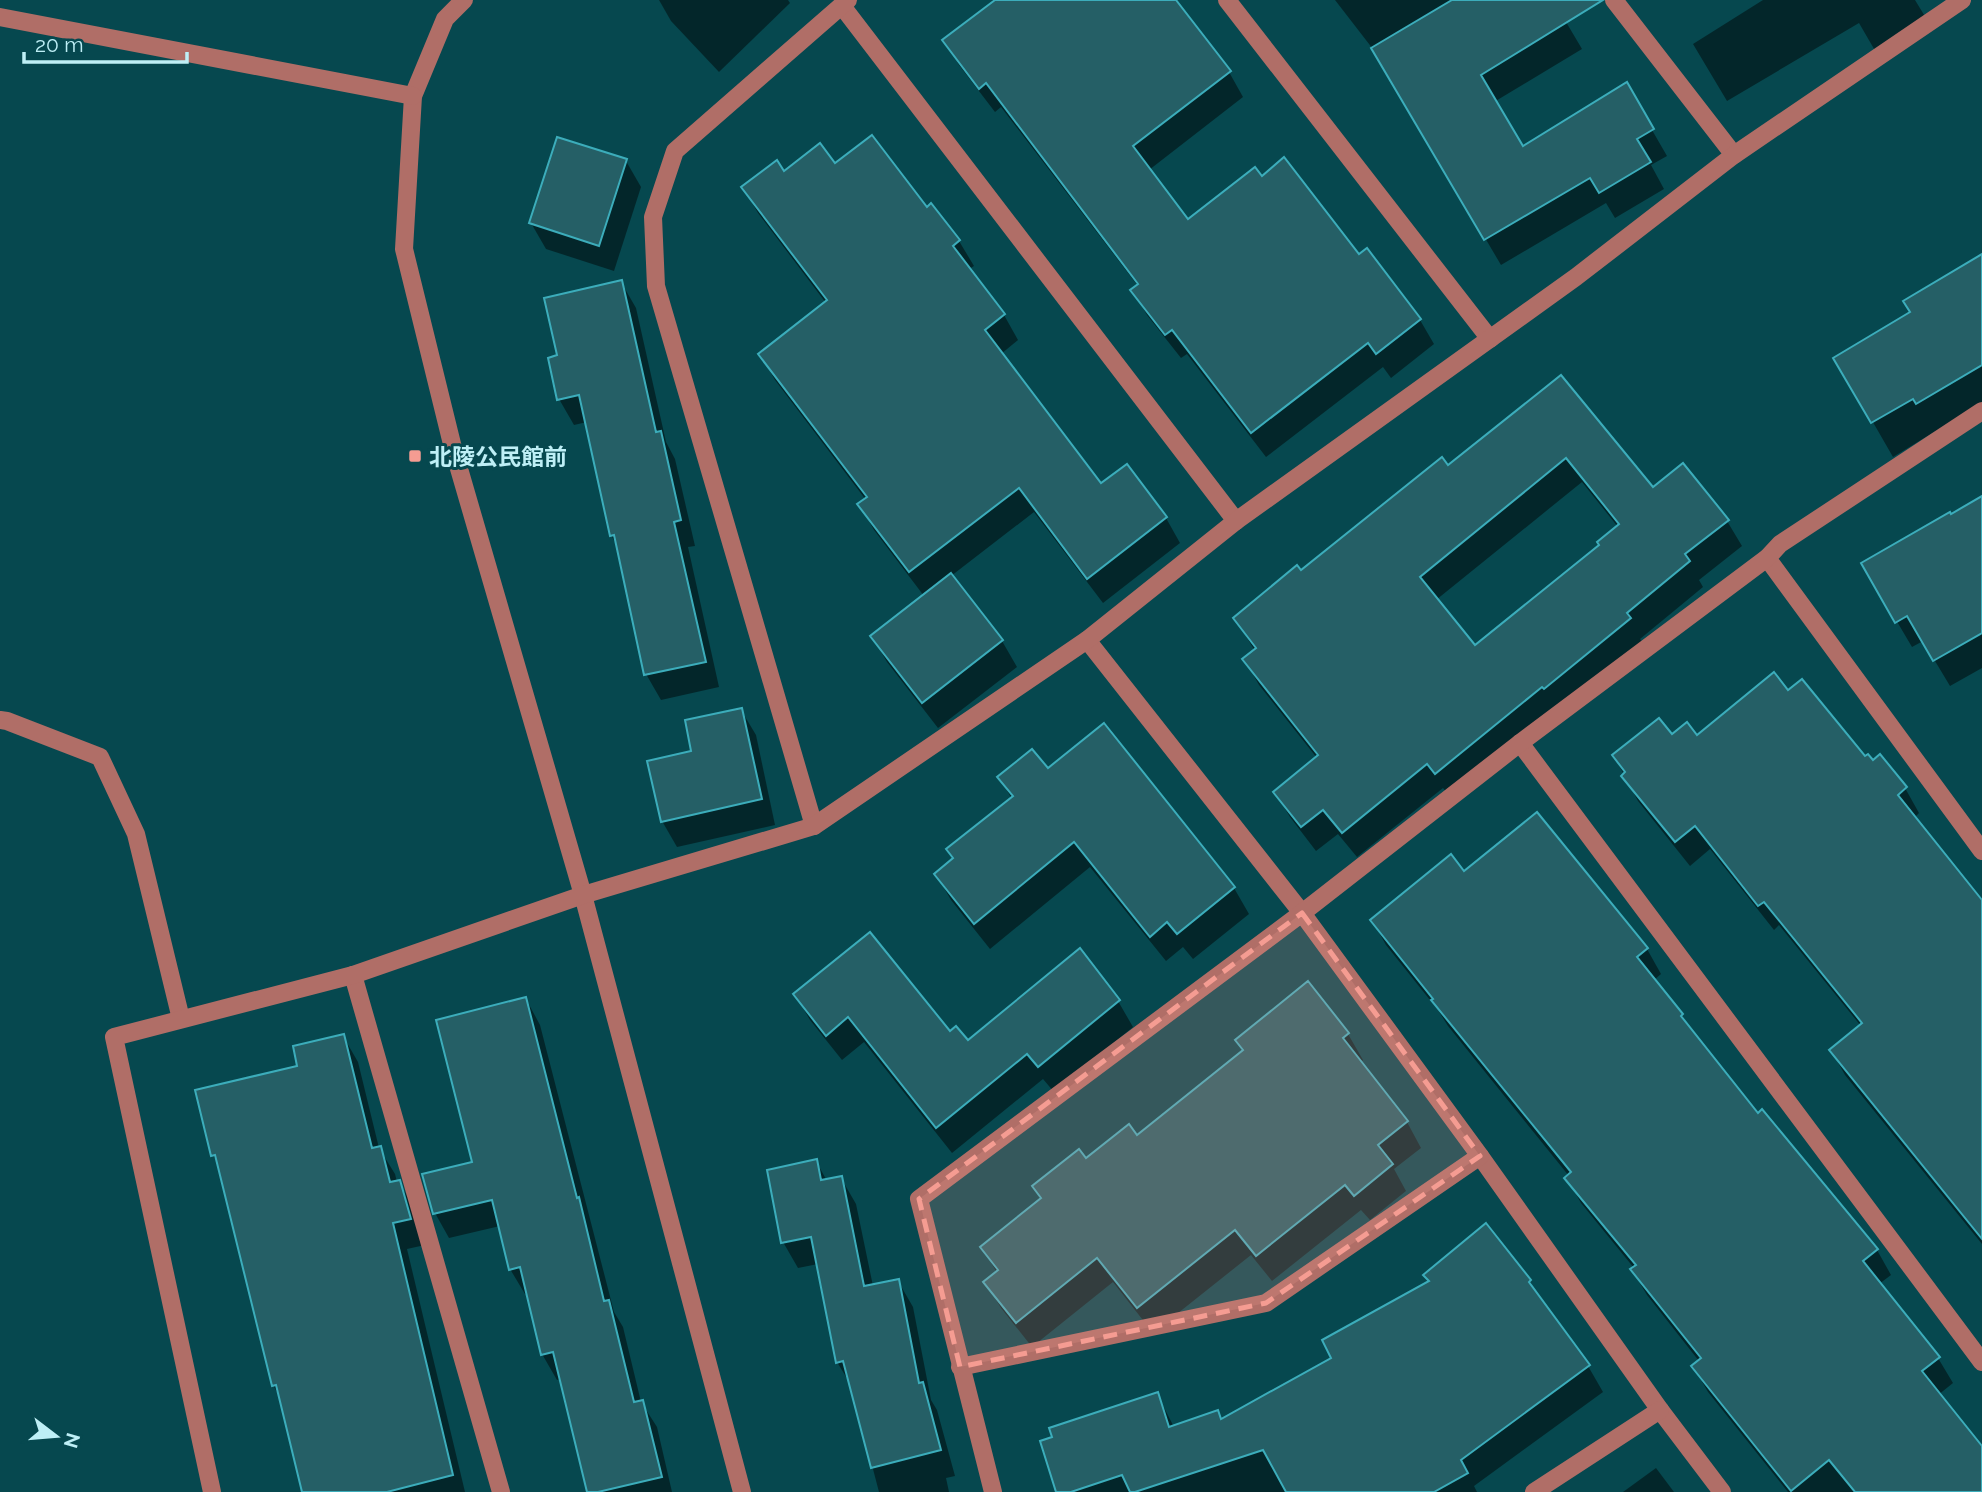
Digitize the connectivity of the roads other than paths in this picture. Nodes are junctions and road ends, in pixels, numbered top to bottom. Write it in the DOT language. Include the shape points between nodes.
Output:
graph roads {
  1 [pos="464,0"];
  2 [pos="1227,0"];
  3 [pos="1614,0"];
  4 [pos="1960,0"];
  5 [pos="845,3"];
  6 [pos="0,17"];
  7 [pos="413,96"];
  8 [pos="1734,155"];
  9 [pos="1490,339"];
  10 [pos="1982,411"];
  11 [pos="1236,520"];
  12 [pos="1767,558"];
  13 [pos="1087,640"];
  14 [pos="0,720"];
  15 [pos="1520,743"];
  16 [pos="814,826"];
  17 [pos="1982,851"];
  18 [pos="583,895"];
  19 [pos="1302,914"];
  20 [pos="353,975"];
  21 [pos="181,1019"];
  22 [pos="1480,1156"];
  23 [pos="1982,1362"];
  24 [pos="960,1367"];
  25 [pos="1660,1410"];
  26 [pos="212,1492"];
  27 [pos="501,1492"];
  28 [pos="742,1492"];
  29 [pos="993,1492"];
  30 [pos="1534,1492"];
  31 [pos="1722,1492"];
  1 -- 7 [label="street" via="445,19"];
  2 -- 9 [label="street"];
  3 -- 8 [label="street"];
  4 -- 8 [label="street"];
  5 -- 11 [label="street"];
  5 -- 16 [label="street" via="675,150 653,217 656,286"];
  6 -- 7 [label="street"];
  7 -- 18 [label="street" via="404,249 453,448"];
  8 -- 9 [label="street"];
  9 -- 11 [label="street"];
  10 -- 12 [label="street" via="1780,544"];
  11 -- 13 [label="street"];
  12 -- 15 [label="street"];
  12 -- 17 [label="street"];
  13 -- 16 [label="street"];
  13 -- 19 [label="street"];
  14 -- 21 [label="street" via="100,757 136,834"];
  15 -- 19 [label="street"];
  15 -- 23 [label="street"];
  16 -- 18 [label="street"];
  18 -- 20 [label="street"];
  18 -- 28 [label="street"];
  19 -- 22 [label="street"];
  19 -- 24 [label="street" via="919,1199"];
  20 -- 21 [label="street"];
  20 -- 27 [label="street"];
  21 -- 26 [label="street" via="114,1037"];
  22 -- 24 [label="street" via="1266,1303"];
  22 -- 25 [label="street"];
  24 -- 29 [label="street"];
  25 -- 30 [label="street"];
  25 -- 31 [label="street"];
}
